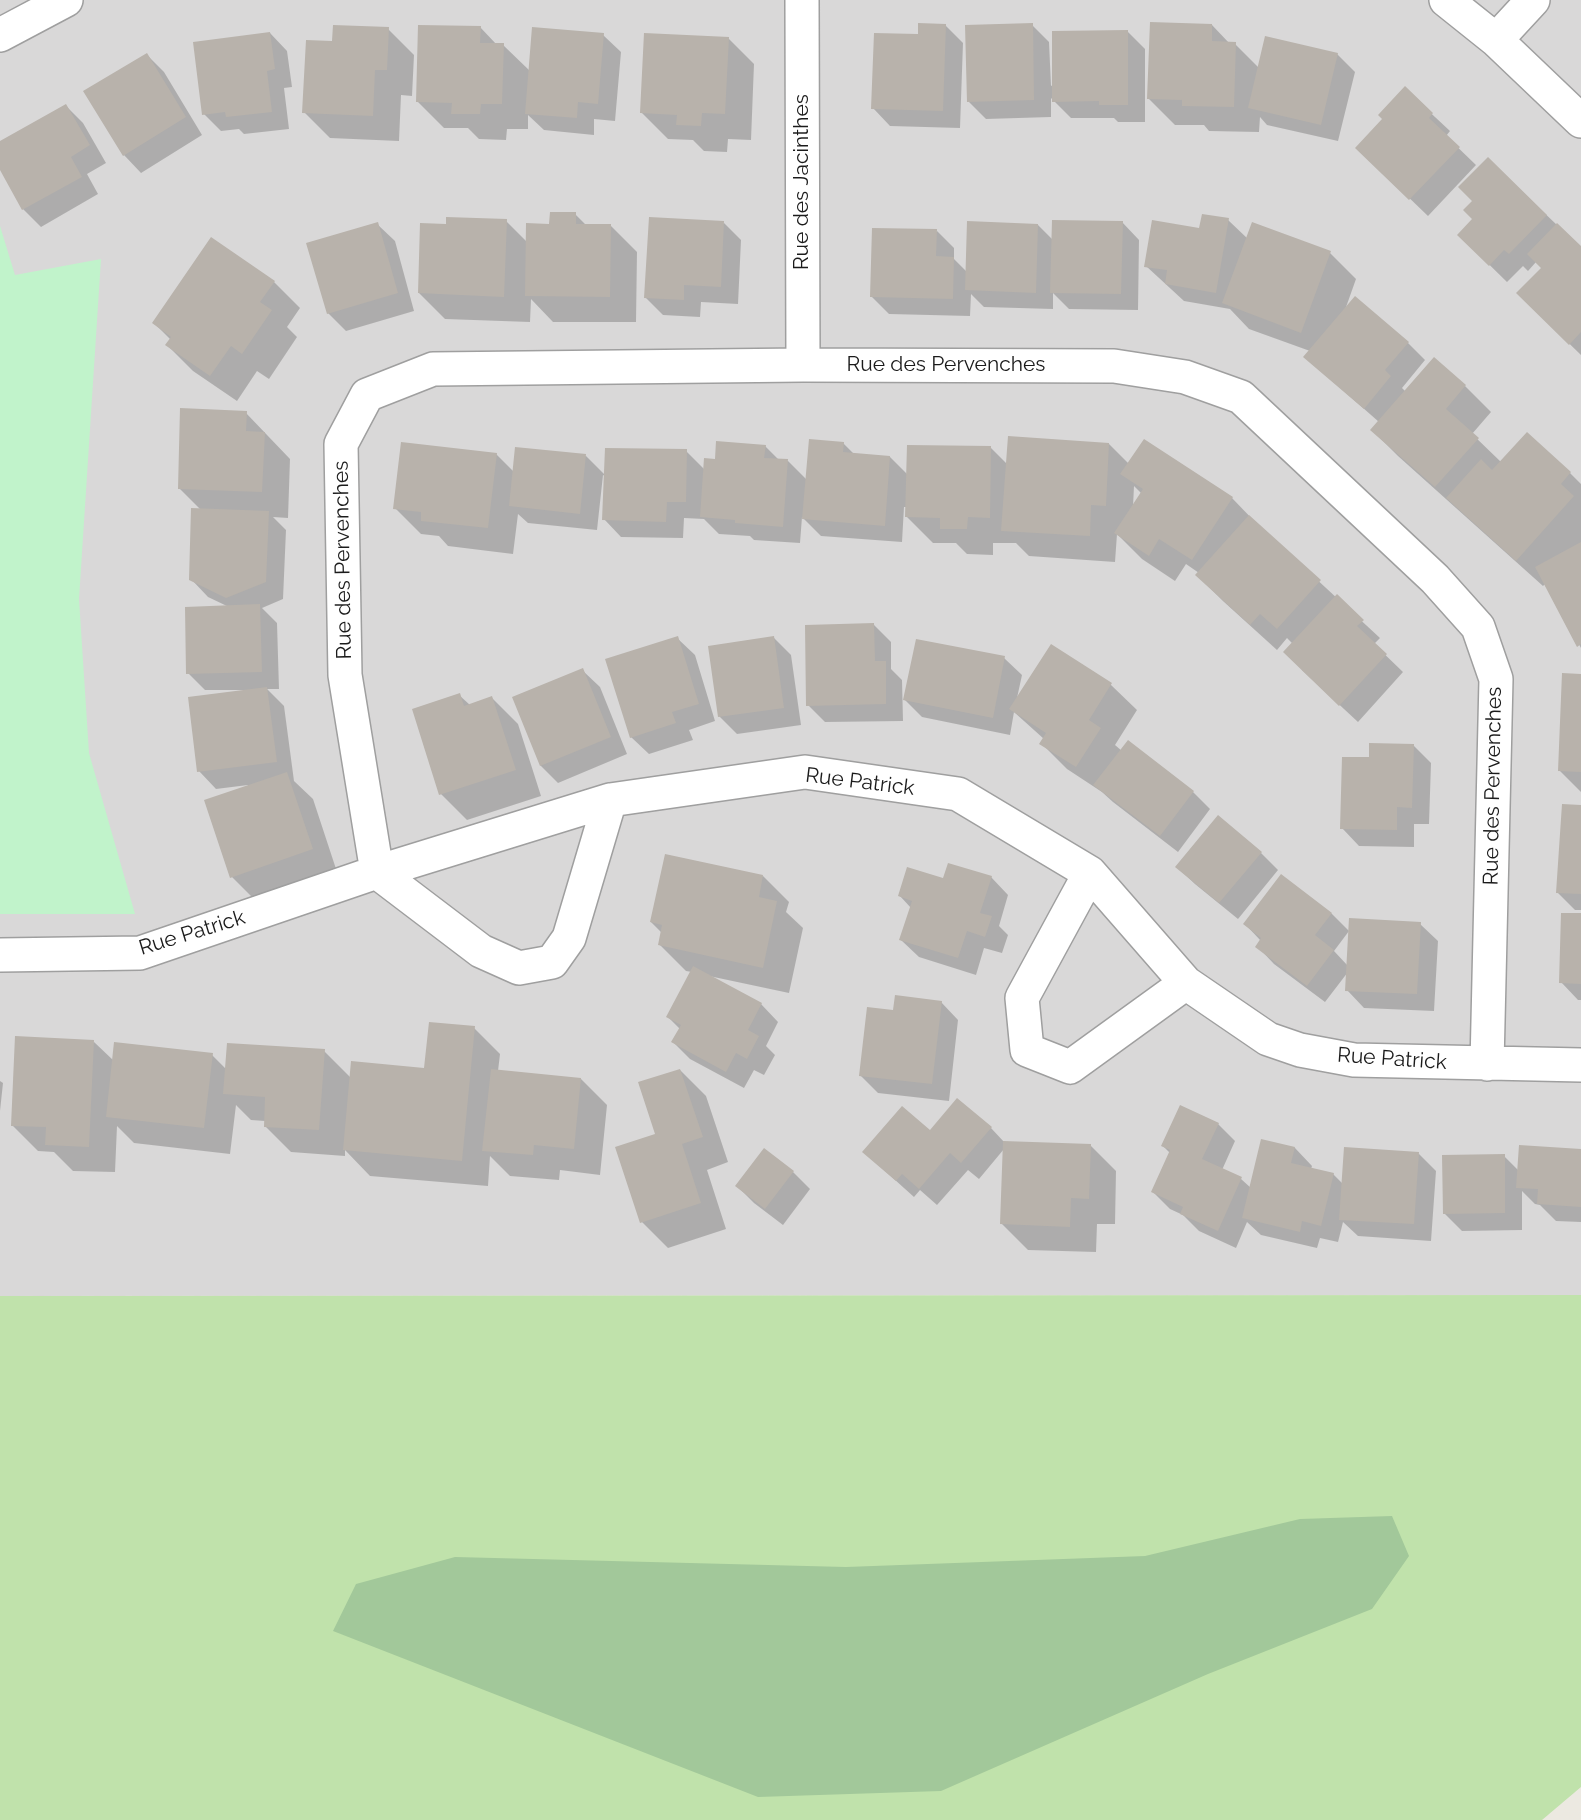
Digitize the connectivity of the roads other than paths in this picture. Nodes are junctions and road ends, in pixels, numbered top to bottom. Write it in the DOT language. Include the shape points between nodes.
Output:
graph roads {
  1 [pos="66,0"];
  2 [pos="802,0"];
  3 [pos="1446,0"];
  4 [pos="1533,0"];
  5 [pos="0,35"];
  6 [pos="1496,40"];
  7 [pos="1581,121"];
  8 [pos="803,365"];
  9 [pos="609,800"];
  10 [pos="377,872"];
  11 [pos="1090,873"];
  12 [pos="0,955"];
  13 [pos="1186,983"];
  14 [pos="1487,1064"];
  15 [pos="1581,1065"];
  1 -- 5 [label="street"];
  2 -- 8 [label="street, Rue des Jacinthes"];
  3 -- 6 [label="street"];
  4 -- 6 [label="street"];
  6 -- 7 [label="street"];
  8 -- 10 [label="street, Rue des Pervenches" via="433,369 367,395 341,444 345,663"];
  8 -- 14 [label="street, Rue des Pervenches" via="1114,366 1185,377 1241,397 1435,579 1478,627 1496,679"];
  9 -- 10 [label="street, Rue Patrick"];
  9 -- 10 [label="street" via="569,938 552,962 519,968 481,951"];
  9 -- 11 [label="street, Rue Patrick" via="805,772 946,793 958,795"];
  10 -- 12 [label="street, Rue Patrick" via="140,952"];
  11 -- 13 [label="street, Rue Patrick"];
  11 -- 13 [label="street" via="1022,998 1027,1050 1070,1067"];
  13 -- 14 [label="street, Rue Patrick" via="1268,1039 1300,1050 1354,1060"];
  14 -- 15 [label="street, Rue Patrick"];
}
